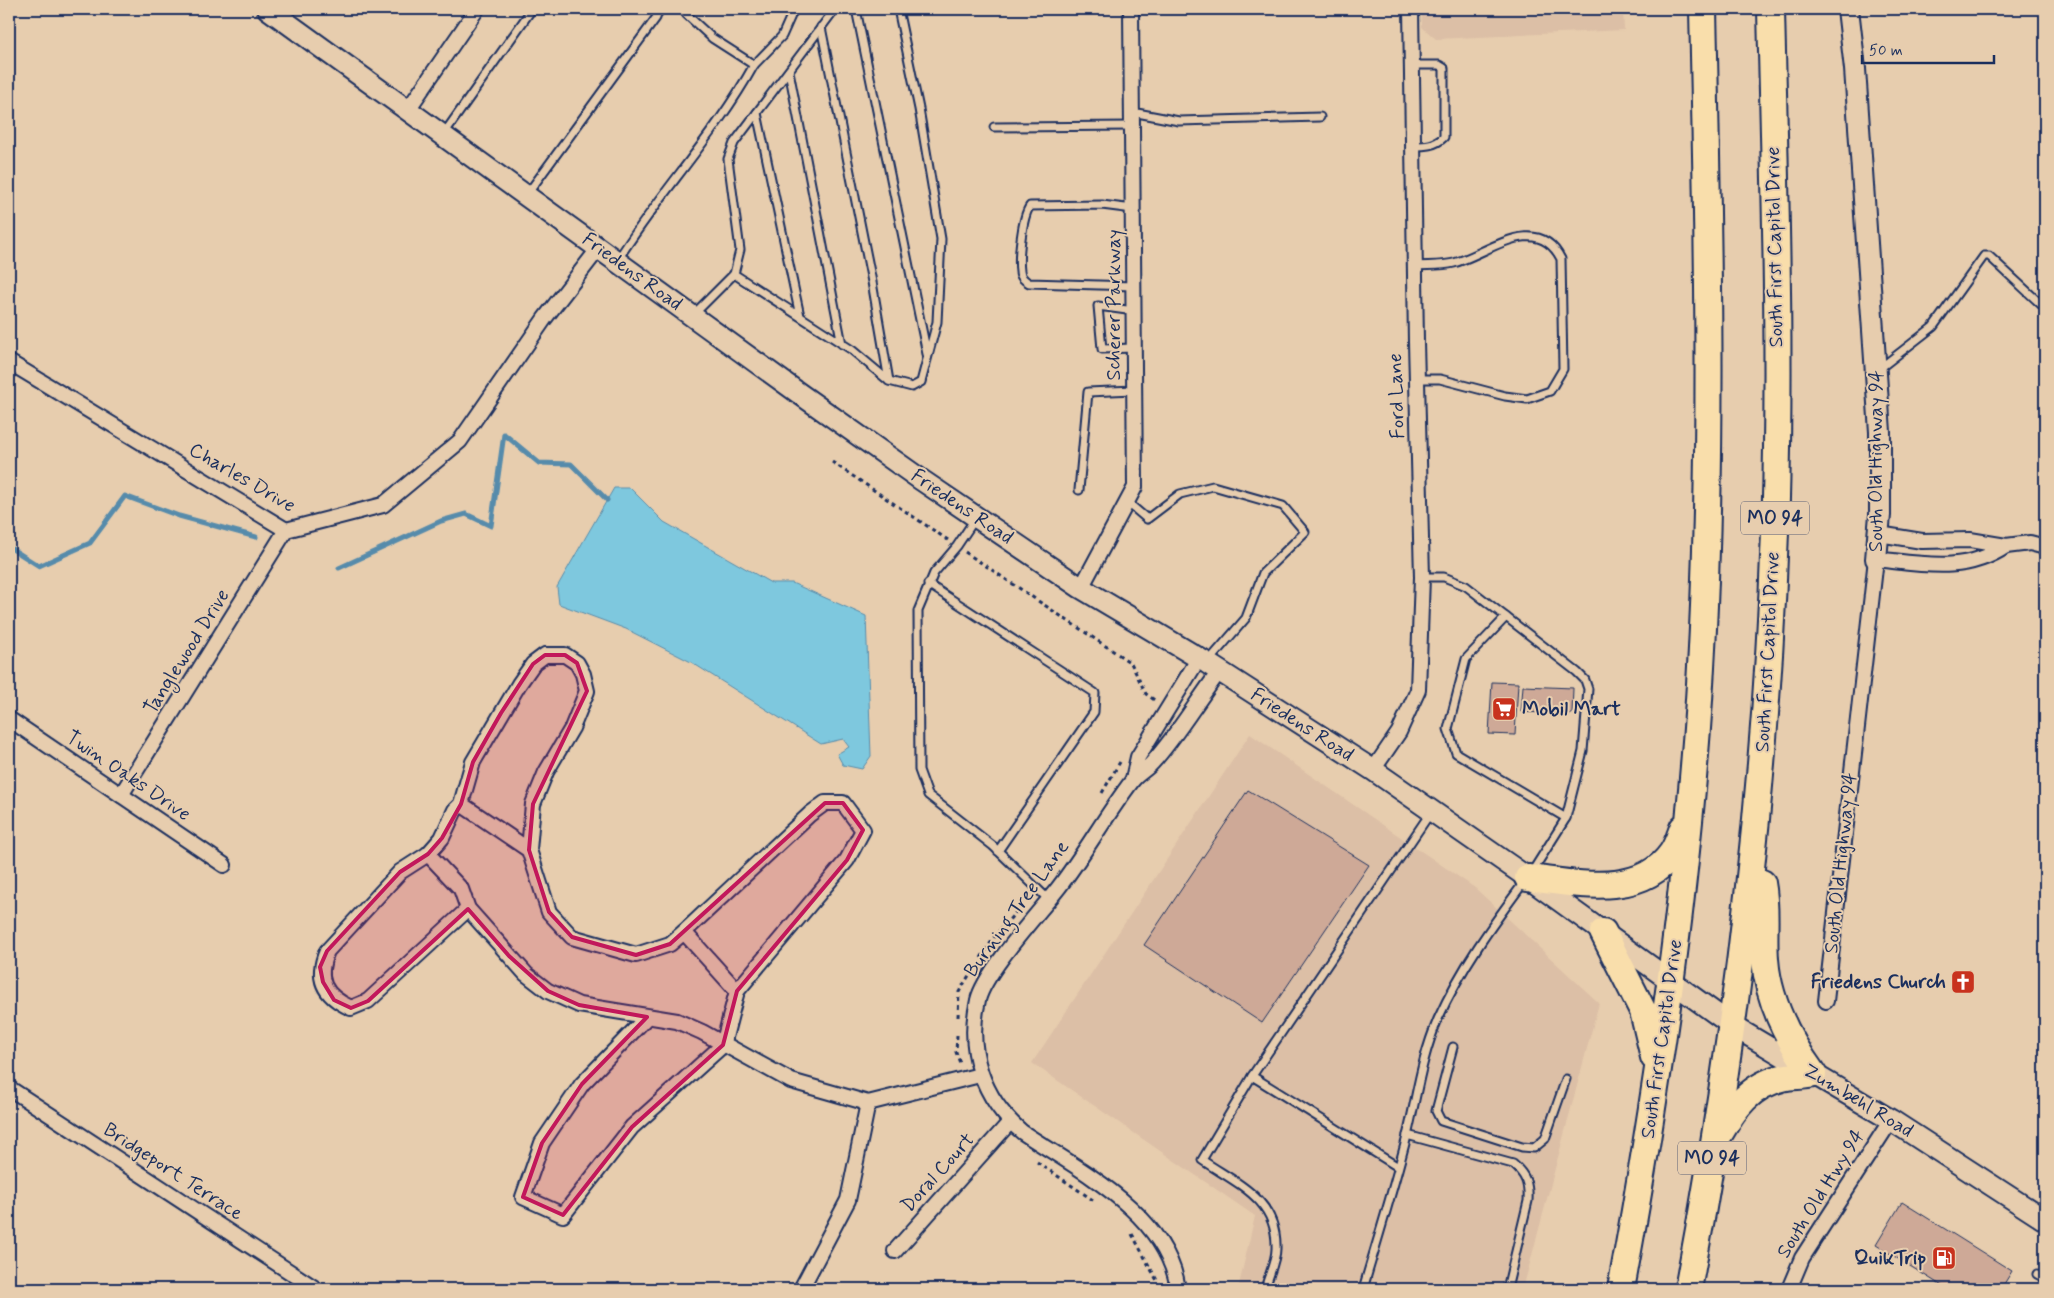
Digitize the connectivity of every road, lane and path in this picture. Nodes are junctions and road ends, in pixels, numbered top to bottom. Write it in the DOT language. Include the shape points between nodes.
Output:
graph roads {
  1 [pos="268,9"];
  2 [pos="477,9"];
  3 [pos="532,9"];
  4 [pos="659,9"];
  5 [pos="794,9"];
  6 [pos="834,9"];
  7 [pos="856,9"];
  8 [pos="898,9"];
  9 [pos="1131,9"];
  10 [pos="1411,9"];
  11 [pos="1703,9"];
  12 [pos="1771,9"];
  13 [pos="1848,9"];
  14 [pos="686,14"];
  15 [pos="821,27"];
  16 [pos="754,65"];
  17 [pos="1412,65"];
  18 [pos="789,71"];
  19 [pos="407,111"];
  20 [pos="757,113"];
  21 [pos="1320,116"];
  22 [pos="1132,119"];
  23 [pos="994,128"];
  24 [pos="442,136"];
  25 [pos="1413,146"];
  26 [pos="526,196"];
  27 [pos="1133,209"];
  28 [pos="599,248"];
  29 [pos="617,261"];
  30 [pos="1415,266"];
  31 [pos="734,274"];
  32 [pos="1134,286"];
  33 [pos="2045,308"];
  34 [pos="1134,311"];
  35 [pos="692,316"];
  36 [pos="800,316"];
  37 [pos="842,344"];
  38 [pos="1134,348"];
  39 [pos="927,357"];
  40 [pos="9,362"];
  41 [pos="1877,371"];
  42 [pos="1417,379"];
  43 [pos="889,381"];
  44 [pos="1134,390"];
  45 [pos="832,462"];
  46 [pos="1079,490"];
  47 [pos="1127,502"];
  48 [pos="976,517"];
  49 [pos="286,530"];
  50 [pos="1879,534"];
  51 [pos="957,546"];
  52 [pos="2006,546"];
  53 [pos="2045,547"];
  54 [pos="1876,559"];
  55 [pos="1422,577"];
  56 [pos="928,584"];
  57 [pos="1081,588"];
  58 [pos="1506,617"];
  59 [pos="1208,664"];
  60 [pos="1152,708"];
  61 [pos="9,719"];
  62 [pos="1125,754"];
  63 [pos="1373,770"];
  64 [pos="1133,779"];
  65 [pos="121,794"];
  66 [pos="1101,794"];
  67 [pos="462,804"];
  68 [pos="1432,812"];
  69 [pos="1690,814"];
  70 [pos="1566,818"];
  71 [pos="529,850"];
  72 [pos="1754,850"];
  73 [pos="998,851"];
  74 [pos="428,854"];
  75 [pos="224,865"];
  76 [pos="1528,878"];
  77 [pos="1036,888"];
  78 [pos="1049,900"];
  79 [pos="468,909"];
  80 [pos="684,932"];
  81 [pos="1603,932"];
  82 [pos="1671,981"];
  83 [pos="737,991"];
  84 [pos="1826,1001"];
  85 [pos="647,1018"];
  86 [pos="958,1022"];
  87 [pos="1733,1026"];
  88 [pos="957,1032"];
  89 [pos="723,1044"];
  90 [pos="1453,1048"];
  91 [pos="1813,1074"];
  92 [pos="980,1075"];
  93 [pos="1252,1076"];
  94 [pos="1566,1079"];
  95 [pos="966,1080"];
  96 [pos="1657,1080"];
  97 [pos="9,1088"];
  98 [pos="868,1103"];
  99 [pos="1891,1120"];
  100 [pos="1010,1122"];
  101 [pos="1407,1135"];
  102 [pos="1716,1140"];
  103 [pos="1036,1162"];
  104 [pos="1398,1167"];
  105 [pos="1099,1204"];
  106 [pos="2045,1220"];
  107 [pos="1126,1228"];
  108 [pos="895,1250"];
  109 [pos="2037,1274"];
  110 [pos="2045,1278"];
  111 [pos="316,1289"];
  112 [pos="801,1289"];
  113 [pos="1161,1289"];
  114 [pos="1178,1289"];
  115 [pos="1265,1289"];
  116 [pos="1363,1289"];
  117 [pos="1506,1289"];
  118 [pos="1620,1289"];
  119 [pos="1688,1289"];
  120 [pos="1789,1289"];
  1 -- 19 [label="main road, Friedens Road"];
  2 -- 19 [label="street"];
  3 -- 24 [label="lane"];
  4 -- 26 [label="lane" via="656,18"];
  5 -- 16 [label="lane" via="782,36"];
  6 -- 15 [label="lane"];
  7 -- 39 [label="lane"];
  8 -- 39 [label="lane" via="941,239 937,322"];
  9 -- 22 [label="street, Scherer Parkway"];
  10 -- 17 [label="street, Ford Lane"];
  11 -- 69 [label="highway, South First Capitol Drive" via="1709,435 1702,654"];
  12 -- 72 [label="highway, South First Capitol Drive / MO 94" via="1777,426 1769,660"];
  13 -- 41 [label="main road, South Old Highway 94"];
  14 -- 16 [label="lane" via="712,38"];
  15 -- 18 [label="lane"];
  15 -- 43 [label="lane"];
  16 -- 29 [label="lane"];
  17 -- 25 [label="street, Ford Lane"];
  17 -- 25 [label="lane" via="1439,65 1444,68 1444,137 1428,146"];
  18 -- 20 [label="lane"];
  18 -- 37 [label="lane"];
  19 -- 24 [label="main road, Friedens Road"];
  20 -- 31 [label="lane" via="734,143 728,159 740,250"];
  20 -- 36 [label="lane"];
  21 -- 22 [label="lane" via="1179,121"];
  22 -- 23 [label="lane"];
  22 -- 27 [label="street, Scherer Parkway"];
  24 -- 26 [label="main road, Friedens Road"];
  25 -- 30 [label="street, Ford Lane"];
  26 -- 28 [label="main road, Friedens Road"];
  27 -- 32 [label="street, Scherer Parkway"];
  27 -- 32 [label="lane" via="1102,205 1030,206 1023,223 1020,271 1029,283"];
  28 -- 29 [label="main road, Friedens Road"];
  28 -- 49 [label="street, Charles Drive" via="545,318 460,441 383,505"];
  29 -- 35 [label="main road, Friedens Road"];
  30 -- 42 [label="street, Ford Lane"];
  30 -- 42 [label="lane" via="1453,263 1508,239 1527,237 1544,240 1561,259 1563,369 1550,391 1527,399 1440,379"];
  31 -- 35 [label="lane"];
  31 -- 36 [label="lane"];
  32 -- 34 [label="street, Scherer Parkway"];
  33 -- 41 [label="lane" via="1989,256 1984,256 1932,327"];
  34 -- 38 [label="street, Scherer Parkway"];
  34 -- 38 [label="lane" via="1098,306 1102,349"];
  35 -- 48 [label="main road, Friedens Road"];
  36 -- 37 [label="lane"];
  37 -- 43 [label="lane"];
  38 -- 44 [label="street, Scherer Parkway"];
  39 -- 43 [label="lane" via="921,382 912,388"];
  40 -- 49 [label="street, Charles Drive"];
  41 -- 50 [label="main road, South Old Highway 94"];
  42 -- 55 [label="street, Ford Lane"];
  44 -- 46 [label="lane" via="1088,392"];
  44 -- 47 [label="street, Scherer Parkway" via="1135,487"];
  45 -- 51 [label="path"];
  47 -- 57 [label="street, Scherer Parkway"];
  47 -- 59 [label="lane" via="1147,519 1180,494 1213,486 1283,506 1304,532 1263,573 1246,618"];
  48 -- 51 [label="lane"];
  48 -- 57 [label="main road, Friedens Road"];
  49 -- 65 [label="street, Tanglewood Drive"];
  50 -- 52 [label="street" via="1922,541 1970,540"];
  50 -- 54 [label="main road, South Old Highway 94"];
  51 -- 56 [label="lane"];
  51 -- 60 [label="path" via="1131,663 1146,694 1156,702"];
  52 -- 53 [label="street" via="2030,543"];
  52 -- 54 [label="street" via="1991,557 1957,565"];
  54 -- 84 [label="street, South Old Highway 94"];
  55 -- 58 [label="lane" via="1444,577 1466,586"];
  55 -- 63 [label="street, Ford Lane" via="1418,690 1399,732"];
  56 -- 73 [label="lane" via="918,611 919,770 928,795"];
  56 -- 73 [label="lane" via="1094,693 1094,712"];
  57 -- 59 [label="main road, Friedens Road"];
  58 -- 70 [label="lane" via="1577,672 1588,689 1582,751"];
  58 -- 70 [label="lane" via="1466,660 1448,729 1456,753"];
  59 -- 63 [label="main road, Friedens Road"];
  59 -- 64 [label="street, Burning Tree Lane" via="1151,764"];
  59 -- 64 [label="street, Burning Tree Lane" via="1138,757"];
  61 -- 65 [label="street, Twin Oaks Drive"];
  62 -- 66 [label="path"];
  63 -- 68 [label="main road, Friedens Road"];
  64 -- 78 [label="street, Burning Tree Lane"];
  65 -- 75 [label="street, Twin Oaks Drive"];
  67 -- 71 [label="street"];
  67 -- 71 [label="street" via="473,762 533,664 545,655 565,655 577,663 587,691 533,804"];
  67 -- 74 [label="street" via="455,810 442,838"];
  68 -- 76 [label="main road, Friedens Road"];
  68 -- 93 [label="lane"];
  69 -- 76 [label="highway" via="1673,852 1661,866 1628,883 1592,884"];
  69 -- 82 [label="highway, South First Capitol Drive"];
  70 -- 76 [label="lane"];
  71 -- 80 [label="street" via="549,912 572,937 636,955 670,944"];
  72 -- 87 [label="highway, South First Capitol Drive / MO 94"];
  72 -- 91 [label="highway" via="1765,900 1767,983 1795,1048"];
  73 -- 77 [label="lane"];
  74 -- 79 [label="street" via="460,889"];
  74 -- 79 [label="street" via="400,872 327,951 320,967 323,982 334,1000 351,1008 368,1001"];
  76 -- 81 [label="main road, Friedens Road"];
  76 -- 101 [label="lane" via="1463,968 1442,1011 1420,1068"];
  77 -- 78 [label="lane"];
  77 -- 86 [label="path" via="995,936 959,992"];
  78 -- 92 [label="street, Burning Tree Lane" via="993,970 978,998 974,1049"];
  79 -- 85 [label="street" via="509,956 548,990 579,1004"];
  80 -- 83 [label="street"];
  80 -- 83 [label="street" via="810,814 826,803 843,803 863,830 846,860"];
  81 -- 82 [label="main road, Friedens Road"];
  81 -- 96 [label="highway" via="1643,1011"];
  82 -- 87 [label="main road, Zumbehl Road"];
  82 -- 96 [label="highway, South First Capitol Drive"];
  83 -- 89 [label="street"];
  85 -- 89 [label="street" via="677,1021"];
  85 -- 89 [label="street" via="582,1084 542,1143 523,1197 563,1215 632,1127"];
  87 -- 91 [label="main road, Zumbehl Road"];
  87 -- 102 [label="highway, South First Capitol Drive / MO 94"];
  88 -- 95 [label="path" via="956,1052"];
  89 -- 98 [label="street" via="791,1081"];
  90 -- 94 [label="lane" via="1436,1111 1440,1120 1522,1147 1534,1148 1545,1139"];
  91 -- 99 [label="main road, Zumbehl Road"];
  91 -- 102 [label="highway" via="1781,1078 1746,1095"];
  92 -- 95 [label="street"];
  92 -- 100 [label="street, Burning Tree Lane"];
  93 -- 104 [label="lane"];
  93 -- 115 [label="lane" via="1202,1160 1260,1199 1272,1220 1276,1249"];
  95 -- 98 [label="street"];
  96 -- 118 [label="highway, South First Capitol Drive"];
  97 -- 111 [label="street, Bridgeport Terrace"];
  98 -- 112 [label="street" via="848,1200"];
  99 -- 106 [label="main road, Zumbehl Road"];
  99 -- 120 [label="street, South Old Hwy 94" via="1802,1258"];
  100 -- 108 [label="street, Doral Court"];
  100 -- 114 [label="street, Burning Tree Lane" via="1111,1191 1138,1214 1174,1270"];
  101 -- 104 [label="lane"];
  101 -- 117 [label="lane" via="1513,1164 1523,1172 1529,1186 1528,1201"];
  102 -- 119 [label="highway, South First Capitol Drive / MO 94"];
  103 -- 105 [label="path"];
  104 -- 116 [label="lane"];
  107 -- 113 [label="path"];
  109 -- 110 [label="lane"];
}
